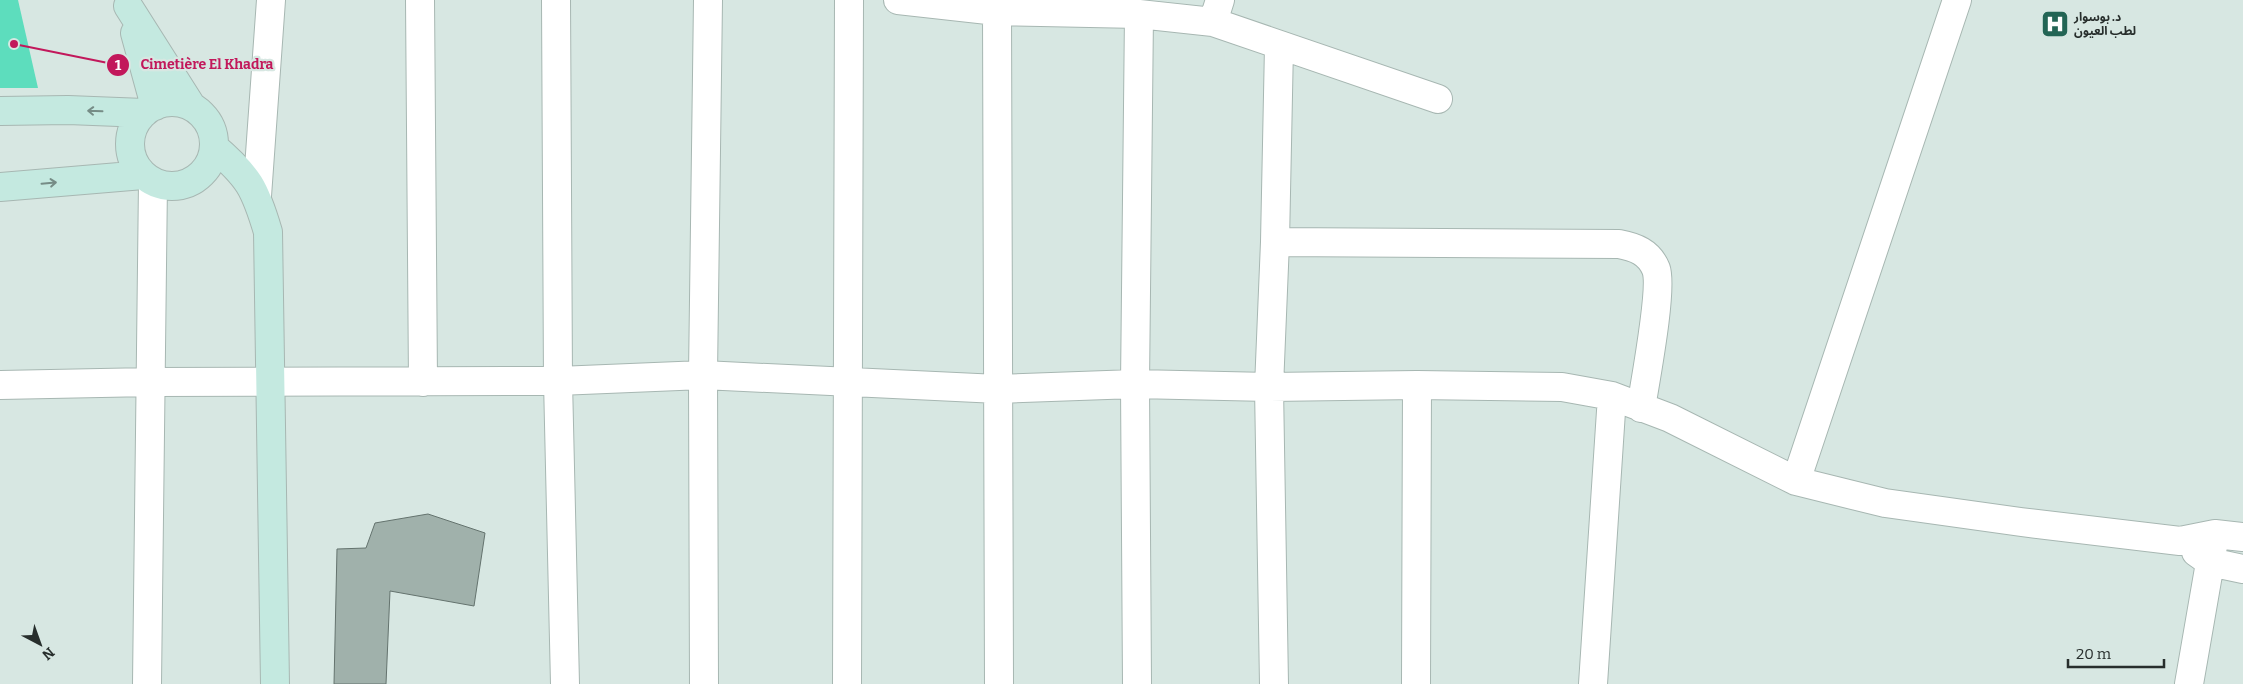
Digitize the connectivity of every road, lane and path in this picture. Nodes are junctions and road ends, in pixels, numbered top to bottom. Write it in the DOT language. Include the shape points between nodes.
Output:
graph roads {
  1 [pos="271,0"];
  2 [pos="420,0"];
  3 [pos="556,0"];
  4 [pos="708,0"];
  5 [pos="849,0"];
  6 [pos="898,0"];
  7 [pos="1957,0"];
  8 [pos="127,3"];
  9 [pos="997,11"];
  10 [pos="1217,11"];
  11 [pos="1139,14"];
  12 [pos="1279,46"];
  13 [pos="1438,99"];
  14 [pos="192,107"];
  15 [pos="149,109"];
  16 [pos="0,111"];
  17 [pos="214,147"];
  18 [pos="148,179"];
  19 [pos="0,187"];
  20 [pos="257,196"];
  21 [pos="1275,242"];
  22 [pos="703,375"];
  23 [pos="558,381"];
  24 [pos="848,381"];
  25 [pos="151,382"];
  26 [pos="272,382"];
  27 [pos="423,382"];
  28 [pos="1135,384"];
  29 [pos="1417,385"];
  30 [pos="0,386"];
  31 [pos="1269,387"];
  32 [pos="998,389"];
  33 [pos="1612,396"];
  34 [pos="1642,408"];
  35 [pos="1796,481"];
  36 [pos="2215,534"];
  37 [pos="2243,537"];
  38 [pos="2180,541"];
  39 [pos="2210,562"];
  40 [pos="2243,569"];
  41 [pos="147,684"];
  42 [pos="276,684"];
  43 [pos="565,684"];
  44 [pos="704,684"];
  45 [pos="847,684"];
  46 [pos="999,684"];
  47 [pos="1138,684"];
  48 [pos="1274,684"];
  49 [pos="1416,684"];
  50 [pos="1593,684"];
  51 [pos="2189,684"];
  1 -- 20 [label="street"];
  2 -- 27 [label="street"];
  3 -- 23 [label="street"];
  4 -- 22 [label="street"];
  5 -- 24 [label="street"];
  6 -- 9 [label="street"];
  7 -- 35 [label="street"];
  8 -- 14 [label="street"];
  8 -- 15 [label="street"];
  9 -- 11 [label="street"];
  9 -- 32 [label="street"];
  10 -- 11 [label="street"];
  10 -- 12 [label="street"];
  11 -- 28 [label="street"];
  12 -- 13 [label="street"];
  12 -- 21 [label="street"];
  14 -- 15 [label="street" via="180,102 167,102"];
  14 -- 17 [label="street" via="209,124 214,135"];
  15 -- 16 [label="street, one-way"];
  15 -- 18 [label="street" via="135,124 131,137 135,164"];
  17 -- 18 [label="street" via="212,158 198,178 176,186"];
  17 -- 20 [label="street" via="240,169"];
  19 -- 18 [label="street, one-way"];
  18 -- 25 [label="street"];
  20 -- 26 [label="street" via="268,232"];
  21 -- 31 [label="street"];
  21 -- 34 [label="street" via="1619,244 1638,248 1656,270 1657,286"];
  22 -- 23 [label="street"];
  22 -- 24 [label="street"];
  22 -- 44 [label="street"];
  23 -- 27 [label="street"];
  23 -- 43 [label="street"];
  24 -- 32 [label="street"];
  24 -- 45 [label="street"];
  25 -- 26 [label="street"];
  25 -- 30 [label="street"];
  25 -- 41 [label="street"];
  26 -- 27 [label="street"];
  26 -- 42 [label="street"];
  28 -- 31 [label="street"];
  28 -- 32 [label="street"];
  28 -- 47 [label="street"];
  29 -- 31 [label="street"];
  29 -- 33 [label="street" via="1562,387"];
  29 -- 49 [label="street"];
  31 -- 48 [label="street"];
  32 -- 46 [label="street"];
  33 -- 34 [label="street"];
  33 -- 50 [label="street"];
  34 -- 35 [label="street" via="1670,418"];
  35 -- 38 [label="street" via="1885,503"];
  36 -- 37 [label="street"];
  36 -- 38 [label="street"];
  36 -- 39 [label="street"];
  38 -- 39 [label="street"];
  39 -- 40 [label="street"];
  39 -- 51 [label="street"];
}
